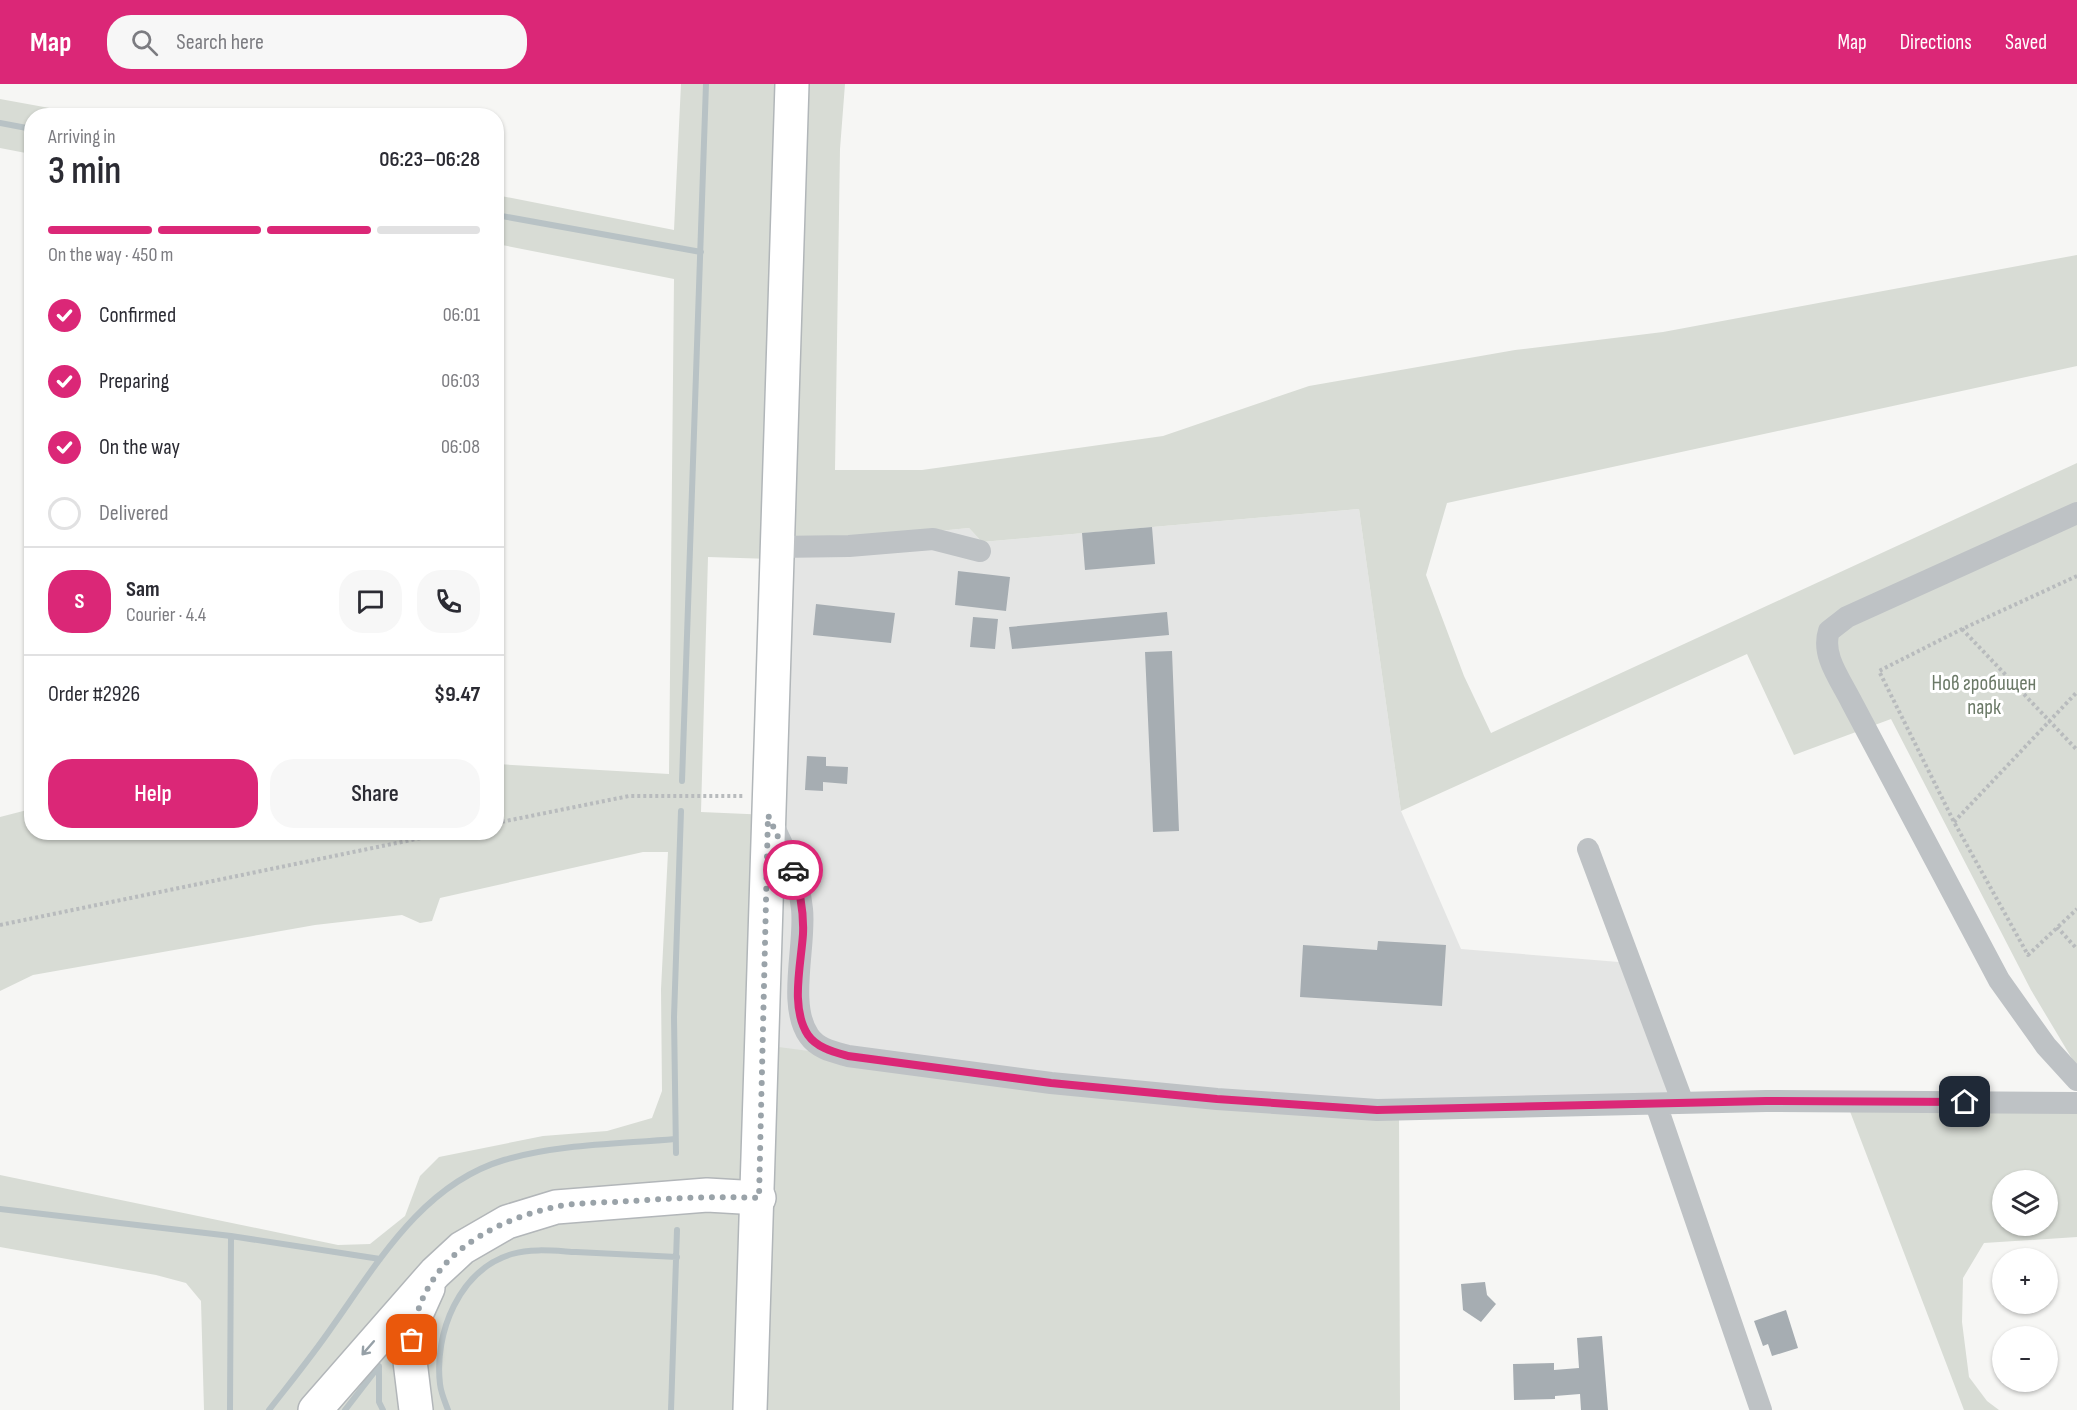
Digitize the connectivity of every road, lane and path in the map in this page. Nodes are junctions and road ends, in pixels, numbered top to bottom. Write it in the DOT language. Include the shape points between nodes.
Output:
graph roads {
  1 [pos="792,84"];
  2 [pos="2077,513"];
  3 [pos="776,547"];
  4 [pos="980,551"];
  5 [pos="2077,576"];
  6 [pos="1962,629"];
  7 [pos="2077,692"];
  8 [pos="2049,720"];
  9 [pos="2077,750"];
  10 [pos="768,805"];
  11 [pos="504,821"];
  12 [pos="1954,822"];
  13 [pos="411,840"];
  14 [pos="1588,849"];
  15 [pos="2077,909"];
  16 [pos="0,925"];
  17 [pos="2057,927"];
  18 [pos="2077,949"];
  19 [pos="2077,1080"];
  20 [pos="1683,1103"];
  21 [pos="2077,1103"];
  22 [pos="1656,1104"];
  23 [pos="759,1198"];
  24 [pos="435,1273"];
  25 [pos="315,1410"];
  26 [pos="416,1410"];
  27 [pos="750,1410"];
  28 [pos="1761,1410"];
  1 -- 3 [label="main road"];
  2 -- 19 [label="street" via="1847,617 1834,624 1826,639 1829,659 1999,980 2046,1046"];
  3 -- 4 [label="street" via="933,539"];
  3 -- 10 [label="main road"];
  5 -- 6 [label="path"];
  6 -- 8 [label="path"];
  6 -- 12 [label="path" via="1879,671"];
  7 -- 8 [label="path"];
  8 -- 9 [label="path"];
  8 -- 12 [label="path"];
  10 -- 11 [label="path" via="629,796"];
  10 -- 22 [label="street" via="799,887 802,1023 809,1037 826,1050 1051,1083 1377,1110"];
  10 -- 23 [label="main road"];
  12 -- 17 [label="path" via="2028,955"];
  13 -- 16 [label="path"];
  14 -- 20 [label="street"];
  15 -- 17 [label="path"];
  17 -- 18 [label="path"];
  20 -- 21 [label="street"];
  20 -- 22 [label="street"];
  22 -- 28 [label="street"];
  23 -- 24 [label="main road" via="707,1195 556,1207 507,1222 462,1248"];
  23 -- 27 [label="main road"];
  24 -- 25 [label="main road, one-way"];
  24 -- 26 [label="main road" via="414,1319 410,1361"];
}
